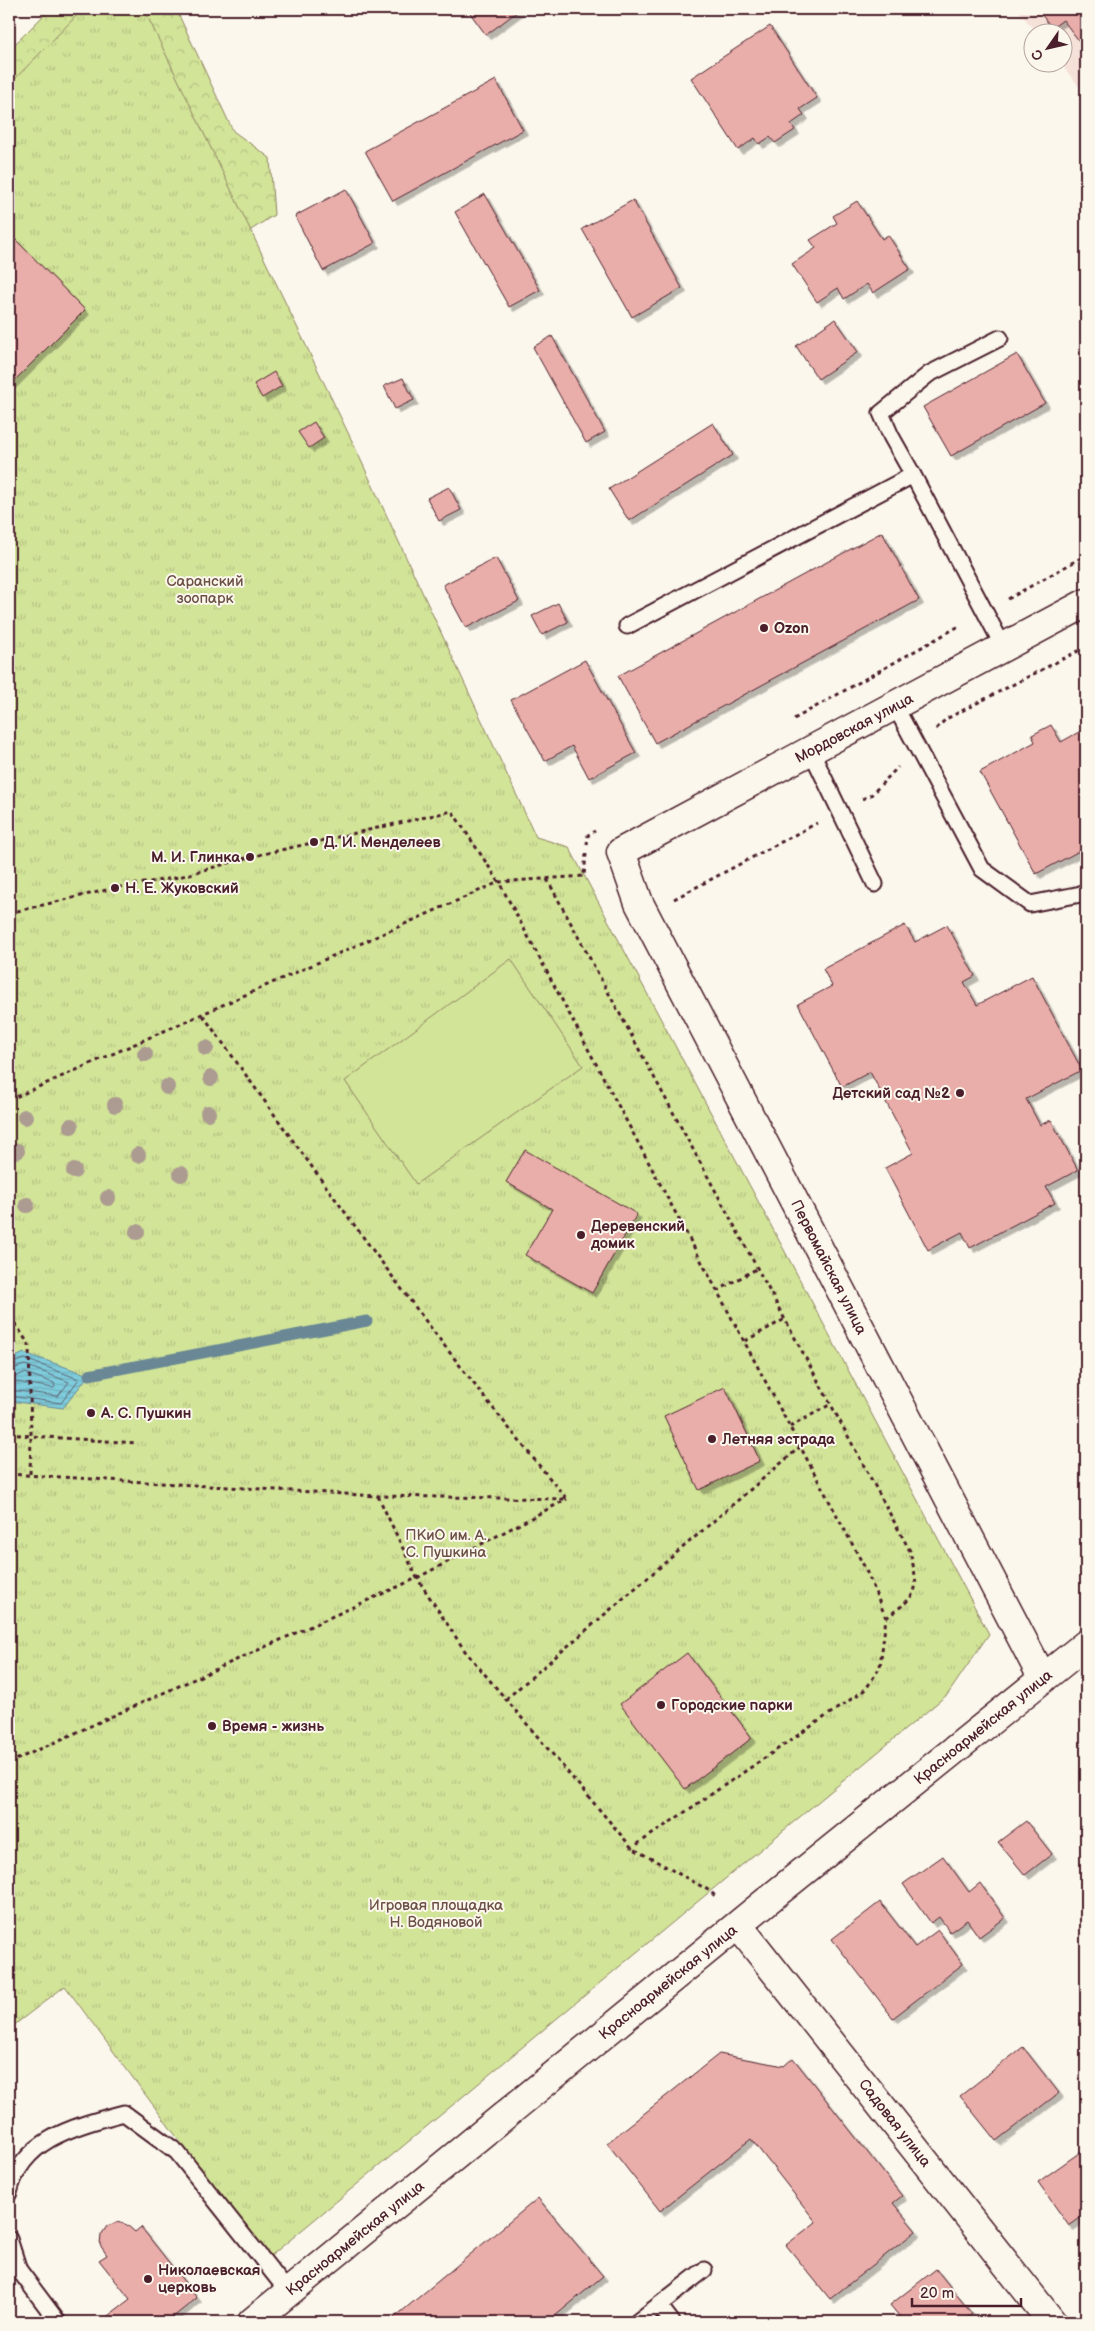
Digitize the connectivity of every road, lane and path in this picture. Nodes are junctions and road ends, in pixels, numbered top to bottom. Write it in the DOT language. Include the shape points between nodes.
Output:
graph roads {
  1 [pos="1000,338"];
  2 [pos="913,475"];
  3 [pos="1086,604"];
  4 [pos="627,626"];
  5 [pos="1086,647"];
  6 [pos="1004,648"];
  7 [pos="895,706"];
  8 [pos="917,748"];
  9 [pos="811,751"];
  10 [pos="840,811"];
  11 [pos="621,852"];
  12 [pos="584,876"];
  13 [pos="547,878"];
  14 [pos="499,882"];
  15 [pos="875,884"];
  16 [pos="1086,891"];
  17 [pos="671,901"];
  18 [pos="9,912"];
  19 [pos="202,1014"];
  20 [pos="9,1100"];
  21 [pos="758,1268"];
  22 [pos="717,1291"];
  23 [pos="785,1319"];
  24 [pos="15,1323"];
  25 [pos="745,1341"];
  26 [pos="831,1404"];
  27 [pos="790,1427"];
  28 [pos="9,1434"];
  29 [pos="31,1436"];
  30 [pos="137,1443"];
  31 [pos="800,1447"];
  32 [pos="9,1474"];
  33 [pos="30,1475"];
  34 [pos="378,1496"];
  35 [pos="568,1499"];
  36 [pos="417,1578"];
  37 [pos="886,1618"];
  38 [pos="1086,1644"];
  39 [pos="1043,1678"];
  40 [pos="506,1699"];
  41 [pos="9,1763"];
  42 [pos="632,1848"];
  43 [pos="715,1896"];
  44 [pos="738,1925"];
  45 [pos="9,2193"];
  46 [pos="9,2239"];
  47 [pos="704,2270"];
  48 [pos="288,2292"];
  49 [pos="659,2305"];
  50 [pos="58,2322"];
  51 [pos="252,2322"];
  52 [pos="637,2322"];
  53 [pos="672,2322"];
  54 [pos="1052,2322"];
  1 -- 2 [label="lane" via="929,374 881,413"];
  2 -- 4 [label="lane"];
  2 -- 6 [label="lane"];
  3 -- 6 [label="street, Мордовская улица"];
  5 -- 8 [label="path" via="946,719"];
  6 -- 7 [label="street, Мордовская улица"];
  7 -- 8 [label="lane"];
  7 -- 9 [label="street, Мордовская улица"];
  8 -- 10 [label="path" via="871,795"];
  8 -- 16 [label="lane" via="982,869 1030,904"];
  9 -- 10 [label="lane"];
  9 -- 11 [label="street, Мордовская улица"];
  10 -- 15 [label="lane"];
  10 -- 17 [label="path"];
  11 -- 39 [label="street, Первомайская улица" via="639,903"];
  12 -- 13 [label="path"];
  13 -- 14 [label="path"];
  13 -- 21 [label="path"];
  14 -- 18 [label="path" via="452,811 250,857 179,877"];
  14 -- 19 [label="path"];
  14 -- 22 [label="path"];
  19 -- 20 [label="path"];
  19 -- 35 [label="path" via="325,1186 498,1416"];
  21 -- 22 [label="path"];
  21 -- 23 [label="path"];
  22 -- 25 [label="path"];
  23 -- 25 [label="path"];
  23 -- 26 [label="path"];
  24 -- 29 [label="path" via="29,1344"];
  25 -- 27 [label="path"];
  26 -- 27 [label="path"];
  26 -- 37 [label="path" via="910,1551 918,1584 908,1602"];
  27 -- 31 [label="path"];
  28 -- 29 [label="path"];
  29 -- 30 [label="path"];
  29 -- 33 [label="path"];
  31 -- 37 [label="path" via="865,1568"];
  31 -- 40 [label="path"];
  32 -- 33 [label="path"];
  33 -- 34 [label="path"];
  34 -- 35 [label="path"];
  34 -- 36 [label="path"];
  35 -- 36 [label="path"];
  36 -- 40 [label="path" via="465,1651"];
  36 -- 41 [label="path"];
  37 -- 42 [label="path" via="880,1667 866,1689"];
  38 -- 39 [label="street, Красноармейская улица"];
  39 -- 44 [label="street, Красноармейская улица"];
  40 -- 42 [label="path"];
  42 -- 43 [label="path"];
  44 -- 48 [label="street, Красноармейская улица"];
  44 -- 54 [label="street, Садовая улица"];
  45 -- 48 [label="lane" via="13,2175 39,2145 71,2127 124,2113 177,2152"];
  46 -- 50 [label="lane" via="19,2270"];
  47 -- 49 [label="lane"];
  48 -- 51 [label="street, Красноармейская улица"];
  49 -- 52 [label="lane"];
  49 -- 53 [label="lane"];
}
